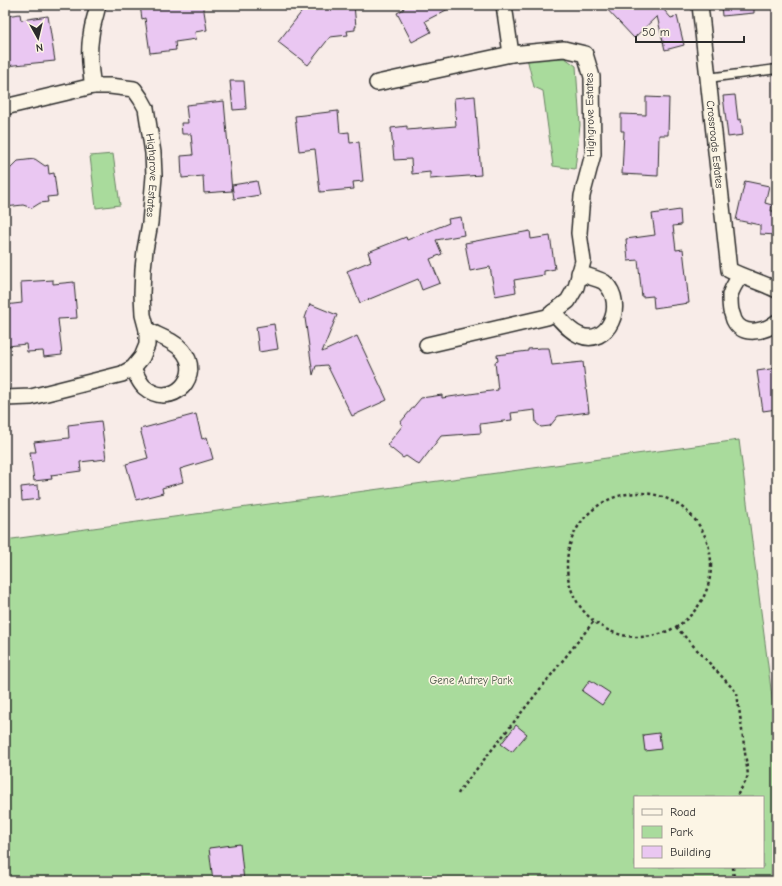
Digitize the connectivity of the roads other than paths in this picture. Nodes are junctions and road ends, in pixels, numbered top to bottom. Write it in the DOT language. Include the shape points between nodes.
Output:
graph roads {
  1 [pos="98,5"];
  2 [pos="504,5"];
  3 [pos="700,5"];
  4 [pos="511,54"];
  5 [pos="777,69"];
  6 [pos="708,78"];
  7 [pos="377,83"];
  8 [pos="92,86"];
  9 [pos="5,107"];
  10 [pos="579,273"];
  11 [pos="740,276"];
  12 [pos="777,290"];
  13 [pos="553,312"];
  14 [pos="777,322"];
  15 [pos="146,330"];
  16 [pos="427,345"];
  17 [pos="133,368"];
  18 [pos="5,398"];
  1 -- 8 [label="street" via="90,48"];
  2 -- 4 [label="street"];
  3 -- 6 [label="street, Crossroads Estates"];
  4 -- 7 [label="street, Highgrove Estates"];
  4 -- 10 [label="street, Highgrove Estates" via="564,49 585,54 592,76 593,154 582,196 579,233 583,260"];
  5 -- 6 [label="lane"];
  6 -- 11 [label="street, Crossroads Estates" via="729,270"];
  8 -- 9 [label="street, Highgrove Estates"];
  8 -- 15 [label="street, Highgrove Estates" via="134,89 146,108 154,176 143,270"];
  10 -- 13 [label="street, Highgrove Estates" via="576,287 568,301"];
  10 -- 13 [label="street" via="605,282 611,291 616,311 612,322 603,333 590,337 579,335"];
  11 -- 12 [label="street"];
  11 -- 14 [label="street" via="730,296 734,320 742,329 753,332 773,326"];
  13 -- 16 [label="street, Highgrove Estates" via="547,317"];
  15 -- 17 [label="street, Highgrove Estates" via="147,345"];
  15 -- 17 [label="street" via="181,349 189,359 190,370 187,380 178,391 164,396 154,394 143,386"];
  17 -- 18 [label="street" via="112,377 31,397"];
}
